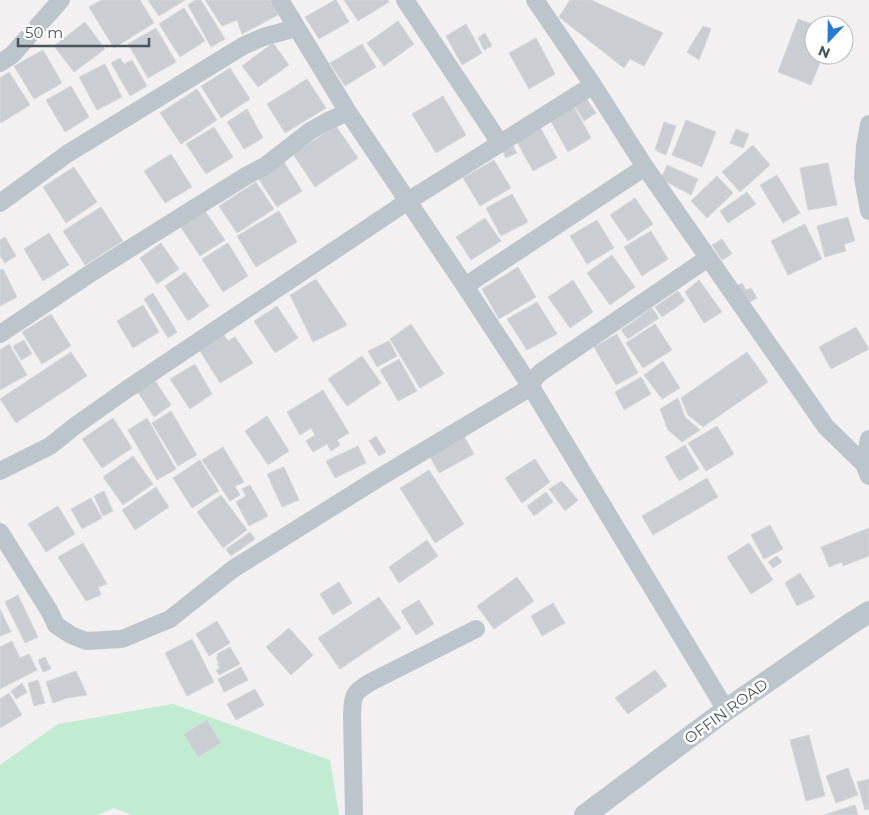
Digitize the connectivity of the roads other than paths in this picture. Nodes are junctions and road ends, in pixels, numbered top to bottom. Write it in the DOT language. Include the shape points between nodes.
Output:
graph roads {
  1 [pos="61,0"];
  2 [pos="280,0"];
  3 [pos="404,0"];
  4 [pos="535,0"];
  5 [pos="296,28"];
  6 [pos="0,63"];
  7 [pos="593,85"];
  8 [pos="348,112"];
  9 [pos="869,124"];
  10 [pos="500,143"];
  11 [pos="645,167"];
  12 [pos="408,200"];
  13 [pos="0,203"];
  14 [pos="869,211"];
  15 [pos="708,258"];
  16 [pos="466,286"];
  17 [pos="0,334"];
  18 [pos="531,388"];
  19 [pos="869,439"];
  20 [pos="866,470"];
  21 [pos="0,471"];
  22 [pos="0,532"];
  23 [pos="869,612"];
  24 [pos="476,629"];
  25 [pos="726,710"];
  26 [pos="354,815"];
  27 [pos="586,815"];
  1 -- 6 [label="street" via="18,49"];
  2 -- 5 [label="street"];
  3 -- 10 [label="street"];
  4 -- 7 [label="street"];
  5 -- 8 [label="street"];
  5 -- 13 [label="street" via="244,46 68,154"];
  7 -- 10 [label="street"];
  7 -- 11 [label="street"];
  8 -- 12 [label="street"];
  8 -- 17 [label="street" via="310,131 266,166 102,266"];
  9 -- 14 [label="street" via="863,178"];
  10 -- 12 [label="street"];
  11 -- 15 [label="street"];
  11 -- 16 [label="street"];
  12 -- 16 [label="street"];
  12 -- 21 [label="street" via="126,390 50,446"];
  15 -- 18 [label="street" via="541,372"];
  15 -- 20 [label="street" via="826,427"];
  16 -- 18 [label="street"];
  18 -- 22 [label="street" via="234,569 170,619 122,639 86,641 56,625"];
  18 -- 25 [label="street"];
  19 -- 20 [label="street"];
  23 -- 25 [label="street, OFFIN ROAD"];
  24 -- 26 [label="street" via="357,691 352,700"];
  25 -- 27 [label="street, OFFIN ROAD"];
}
